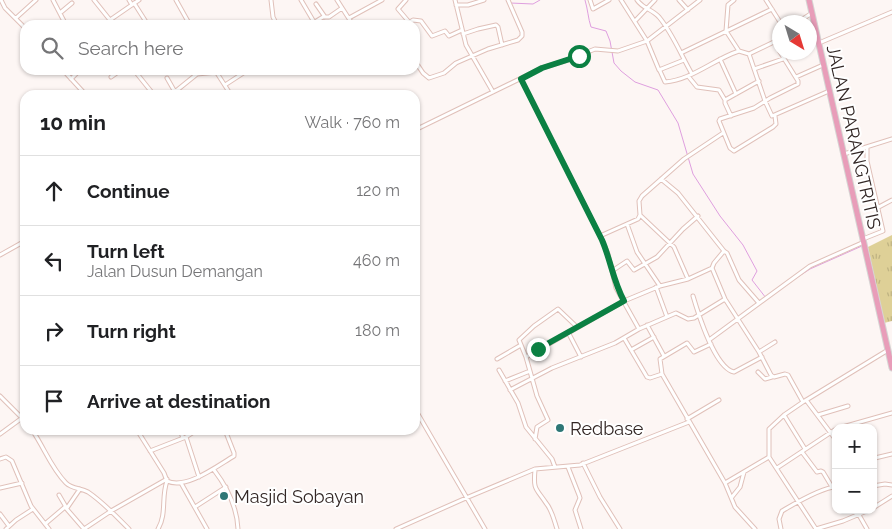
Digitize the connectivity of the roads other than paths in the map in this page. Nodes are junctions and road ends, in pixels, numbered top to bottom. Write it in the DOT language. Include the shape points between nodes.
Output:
graph roads {
  1 [pos="2,0"];
  2 [pos="36,0"];
  3 [pos="53,0"];
  4 [pos="94,0"];
  5 [pos="128,0"];
  6 [pos="138,0"];
  7 [pos="176,0"];
  8 [pos="271,0"];
  9 [pos="301,0"];
  10 [pos="337,0"];
  11 [pos="382,0"];
  12 [pos="406,0"];
  13 [pos="455,0"];
  14 [pos="484,0"];
  15 [pos="590,0"];
  16 [pos="609,0"];
  17 [pos="621,0"];
  18 [pos="637,0"];
  19 [pos="655,0"];
  20 [pos="680,0"];
  21 [pos="700,0"];
  22 [pos="726,0"];
  23 [pos="734,0"];
  24 [pos="766,0"];
  25 [pos="808,0"];
  26 [pos="509,2"];
  27 [pos="72,3"];
  28 [pos="133,4"];
  29 [pos="316,4"];
  30 [pos="729,4"];
  31 [pos="456,5"];
  32 [pos="342,8"];
  33 [pos="646,9"];
  34 [pos="688,10"];
  35 [pos="772,10"];
  36 [pos="892,12"];
  37 [pos="60,13"];
  38 [pos="812,13"];
  39 [pos="775,15"];
  40 [pos="809,15"];
  41 [pos="325,17"];
  42 [pos="16,18"];
  43 [pos="349,18"];
  44 [pos="64,20"];
  45 [pos="110,20"];
  46 [pos="144,20"];
  47 [pos="187,20"];
  48 [pos="274,20"];
  49 [pos="313,20"];
  50 [pos="318,20"];
  51 [pos="404,20"];
  52 [pos="420,21"];
  53 [pos="635,21"];
  54 [pos="20,22"];
  55 [pos="666,27"];
  56 [pos="726,31"];
  57 [pos="463,32"];
  58 [pos="647,41"];
  59 [pos="772,43"];
  60 [pos="818,44"];
  61 [pos="502,45"];
  62 [pos="739,51"];
  63 [pos="681,53"];
  64 [pos="749,54"];
  65 [pos="472,56"];
  66 [pos="720,59"];
  67 [pos="684,60"];
  68 [pos="780,60"];
  69 [pos="784,60"];
  70 [pos="824,65"];
  71 [pos="420,68"];
  72 [pos="754,69"];
  73 [pos="660,71"];
  74 [pos="67,75"];
  75 [pos="75,75"];
  76 [pos="115,75"];
  77 [pos="138,75"];
  78 [pos="196,75"];
  79 [pos="219,75"];
  80 [pos="240,75"];
  81 [pos="690,75"];
  82 [pos="796,77"];
  83 [pos="111,78"];
  84 [pos="167,78"];
  85 [pos="71,79"];
  86 [pos="521,79"];
  87 [pos="759,81"];
  88 [pos="225,84"];
  89 [pos="81,90"];
  90 [pos="150,90"];
  91 [pos="174,90"];
  92 [pos="177,90"];
  93 [pos="228,90"];
  94 [pos="829,91"];
  95 [pos="493,92"];
  96 [pos="736,94"];
  97 [pos="725,100"];
  98 [pos="765,101"];
  99 [pos="731,116"];
  100 [pos="775,116"];
  101 [pos="420,128"];
  102 [pos="723,133"];
  103 [pos="892,139"];
  104 [pos="867,147"];
  105 [pos="844,154"];
  106 [pos="661,179"];
  107 [pos="892,200"];
  108 [pos="878,208"];
  109 [pos="640,215"];
  110 [pos="698,216"];
  111 [pos="627,224"];
  112 [pos="600,236"];
  113 [pos="863,241"];
  114 [pos="669,243"];
  115 [pos="20,244"];
  116 [pos="724,251"];
  117 [pos="0,255"];
  118 [pos="645,264"];
  119 [pos="712,268"];
  120 [pos="612,271"];
  121 [pos="688,279"];
  122 [pos="658,287"];
  123 [pos="693,296"];
  124 [pos="725,299"];
  125 [pos="624,301"];
  126 [pos="759,303"];
  127 [pos="699,316"];
  128 [pos="667,317"];
  129 [pos="738,319"];
  130 [pos="647,325"];
  131 [pos="577,327"];
  132 [pos="639,328"];
  133 [pos="568,332"];
  134 [pos="654,337"];
  135 [pos="624,338"];
  136 [pos="709,340"];
  137 [pos="775,342"];
  138 [pos="711,344"];
  139 [pos="521,345"];
  140 [pos="631,350"];
  141 [pos="888,350"];
  142 [pos="759,352"];
  143 [pos="664,356"];
  144 [pos="526,357"];
  145 [pos="581,357"];
  146 [pos="762,357"];
  147 [pos="497,359"];
  148 [pos="892,368"];
  149 [pos="499,370"];
  150 [pos="530,371"];
  151 [pos="758,372"];
  152 [pos="662,374"];
  153 [pos="772,377"];
  154 [pos="532,379"];
  155 [pos="505,381"];
  156 [pos="510,390"];
  157 [pos="0,396"];
  158 [pos="719,400"];
  159 [pos="804,401"];
  160 [pos="848,406"];
  161 [pos="892,413"];
  162 [pos="784,415"];
  163 [pos="818,415"];
  164 [pos="20,416"];
  165 [pos="420,418"];
  166 [pos="688,420"];
  167 [pos="20,422"];
  168 [pos="852,424"];
  169 [pos="830,432"];
  170 [pos="0,434"];
  171 [pos="35,435"];
  172 [pos="140,435"];
  173 [pos="188,435"];
  174 [pos="227,435"];
  175 [pos="832,435"];
  176 [pos="185,437"];
  177 [pos="535,440"];
  178 [pos="804,450"];
  179 [pos="150,451"];
  180 [pos="892,454"];
  181 [pos="769,457"];
  182 [pos="877,458"];
  183 [pos="0,459"];
  184 [pos="583,463"];
  185 [pos="555,467"];
  186 [pos="568,467"];
  187 [pos="777,468"];
  188 [pos="214,470"];
  189 [pos="535,470"];
  190 [pos="744,472"];
  191 [pos="199,477"];
  192 [pos="167,480"];
  193 [pos="22,483"];
  194 [pos="180,483"];
  195 [pos="725,483"];
  196 [pos="832,484"];
  197 [pos="877,485"];
  198 [pos="892,485"];
  199 [pos="226,486"];
  200 [pos="0,488"];
  201 [pos="832,488"];
  202 [pos="80,489"];
  203 [pos="59,495"];
  204 [pos="892,496"];
  205 [pos="732,497"];
  206 [pos="466,498"];
  207 [pos="800,502"];
  208 [pos="877,505"];
  209 [pos="67,507"];
  210 [pos="195,508"];
  211 [pos="34,509"];
  212 [pos="111,510"];
  213 [pos="0,514"];
  214 [pos="859,515"];
  215 [pos="45,524"];
  216 [pos="832,527"];
  217 [pos="7,528"];
  218 [pos="49,529"];
  219 [pos="84,529"];
  220 [pos="129,529"];
  221 [pos="158,529"];
  222 [pos="207,529"];
  223 [pos="238,529"];
  224 [pos="396,529"];
  225 [pos="485,529"];
  226 [pos="557,529"];
  227 [pos="581,529"];
  228 [pos="620,529"];
  229 [pos="755,529"];
  230 [pos="781,529"];
  231 [pos="816,529"];
  232 [pos="867,529"];
  1 -- 42 [label="street"];
  2 -- 42 [label="street"];
  3 -- 37 [label="street"];
  4 -- 45 [label="street"];
  5 -- 28 [label="street"];
  6 -- 28 [label="street"];
  7 -- 47 [label="street"];
  8 -- 48 [label="street"];
  9 -- 49 [label="street"];
  10 -- 32 [label="street"];
  11 -- 43 [label="street"];
  12 -- 51 [label="street" via="398,9"];
  13 -- 31 [label="street"];
  14 -- 31 [label="street"];
  15 -- 16 [label="street" via="593,9"];
  17 -- 53 [label="street"];
  18 -- 33 [label="street"];
  19 -- 33 [label="street"];
  20 -- 34 [label="street"];
  21 -- 34 [label="street"];
  22 -- 30 [label="street"];
  23 -- 30 [label="street"];
  24 -- 35 [label="street"];
  25 -- 38 [label="main road, JALAN PARANGTRITIS"];
  26 -- 61 [label="street" via="522,35 516,41"];
  27 -- 37 [label="street"];
  28 -- 45 [label="street"];
  28 -- 46 [label="street"];
  29 -- 41 [label="street"];
  30 -- 56 [label="street"];
  31 -- 57 [label="street"];
  32 -- 41 [label="street"];
  32 -- 43 [label="street"];
  33 -- 53 [label="street"];
  33 -- 55 [label="street" via="656,13"];
  34 -- 55 [label="street"];
  35 -- 39 [label="street"];
  35 -- 56 [label="street"];
  36 -- 60 [label="street"];
  37 -- 44 [label="street"];
  38 -- 40 [label="street"];
  38 -- 60 [label="main road, JALAN PARANGTRITIS"];
  41 -- 50 [label="street"];
  42 -- 54 [label="street"];
  52 -- 57 [label="street" via="432,36 445,30 449,36"];
  53 -- 58 [label="street"];
  55 -- 58 [label="street"];
  55 -- 63 [label="street"];
  56 -- 62 [label="street"];
  56 -- 63 [label="street"];
  57 -- 61 [label="street" via="496,26"];
  57 -- 65 [label="street"];
  58 -- 73 [label="street"];
  58 -- 86 [label="street" via="618,51 595,49"];
  59 -- 64 [label="street"];
  60 -- 70 [label="main road, JALAN PARANGTRITIS"];
  61 -- 65 [label="street"];
  62 -- 64 [label="street"];
  62 -- 66 [label="street"];
  63 -- 67 [label="street"];
  64 -- 72 [label="street"];
  65 -- 71 [label="street" via="429,78"];
  65 -- 95 [label="street"];
  66 -- 81 [label="street"];
  66 -- 96 [label="street"];
  67 -- 73 [label="street"];
  67 -- 81 [label="street"];
  68 -- 72 [label="street"];
  69 -- 82 [label="street"];
  70 -- 82 [label="street"];
  70 -- 94 [label="main road, JALAN PARANGTRITIS"];
  72 -- 87 [label="street"];
  73 -- 81 [label="street" via="665,82"];
  74 -- 85 [label="street"];
  75 -- 85 [label="street"];
  76 -- 83 [label="street"];
  77 -- 90 [label="street"];
  78 -- 92 [label="street"];
  79 -- 88 [label="street"];
  80 -- 88 [label="street"];
  81 -- 97 [label="street" via="695,86 719,90"];
  82 -- 98 [label="street" via="799,83 796,86"];
  84 -- 91 [label="street"];
  85 -- 89 [label="street"];
  86 -- 95 [label="street"];
  86 -- 112 [label="street"];
  87 -- 96 [label="street"];
  87 -- 98 [label="street"];
  88 -- 93 [label="street"];
  94 -- 100 [label="street"];
  94 -- 105 [label="main road, JALAN PARANGTRITIS"];
  95 -- 101 [label="street"];
  96 -- 97 [label="street"];
  97 -- 99 [label="street"];
  98 -- 99 [label="street"];
  98 -- 100 [label="street"];
  99 -- 102 [label="street" via="719,120"];
  100 -- 102 [label="street" via="773,127 734,151"];
  102 -- 106 [label="street"];
  103 -- 104 [label="street"];
  104 -- 105 [label="street"];
  104 -- 108 [label="street"];
  105 -- 113 [label="main road, JALAN PARANGTRITIS"];
  106 -- 109 [label="street" via="640,199"];
  106 -- 110 [label="street"];
  107 -- 108 [label="street"];
  108 -- 113 [label="street" via="882,232"];
  109 -- 111 [label="street"];
  109 -- 114 [label="street"];
  110 -- 114 [label="street"];
  110 -- 116 [label="street"];
  111 -- 112 [label="street"];
  111 -- 118 [label="street"];
  112 -- 120 [label="street"];
  113 -- 126 [label="street" via="810,266"];
  113 -- 141 [label="main road, JALAN PARANGTRITIS"];
  114 -- 118 [label="street"];
  114 -- 121 [label="street" via="676,250"];
  115 -- 117 [label="street"];
  116 -- 119 [label="street"];
  116 -- 126 [label="street" via="739,280"];
  118 -- 120 [label="street" via="634,270 626,262"];
  118 -- 122 [label="street"];
  119 -- 121 [label="street"];
  119 -- 124 [label="street"];
  120 -- 125 [label="street"];
  121 -- 122 [label="street"];
  122 -- 125 [label="street"];
  122 -- 128 [label="street"];
  123 -- 127 [label="street"];
  124 -- 127 [label="street"];
  124 -- 129 [label="street"];
  125 -- 131 [label="street"];
  125 -- 132 [label="street"];
  126 -- 129 [label="street"];
  127 -- 128 [label="street" via="688,319 676,313"];
  127 -- 136 [label="street"];
  128 -- 130 [label="street"];
  129 -- 136 [label="street"];
  129 -- 142 [label="street"];
  130 -- 132 [label="street"];
  130 -- 134 [label="street"];
  131 -- 133 [label="street"];
  131 -- 139 [label="street" via="558,309 519,339"];
  132 -- 135 [label="street"];
  133 -- 144 [label="street"];
  133 -- 145 [label="street"];
  134 -- 140 [label="street"];
  134 -- 143 [label="street"];
  135 -- 140 [label="street"];
  135 -- 145 [label="street"];
  136 -- 138 [label="street"];
  137 -- 142 [label="street"];
  138 -- 143 [label="street" via="694,352 687,343"];
  138 -- 146 [label="street" via="730,371 739,370"];
  139 -- 144 [label="street"];
  139 -- 147 [label="street"];
  140 -- 152 [label="street" via="647,377"];
  141 -- 148 [label="main road, JALAN PARANGTRITIS"];
  141 -- 159 [label="street"];
  142 -- 146 [label="street"];
  143 -- 152 [label="street" via="660,359"];
  144 -- 150 [label="street"];
  145 -- 154 [label="street"];
  146 -- 153 [label="street"];
  149 -- 155 [label="street"];
  150 -- 154 [label="street"];
  150 -- 155 [label="street"];
  151 -- 153 [label="street" via="765,379"];
  152 -- 166 [label="street"];
  153 -- 159 [label="street" via="788,375"];
  154 -- 156 [label="street"];
  154 -- 177 [label="street" via="548,420 537,427"];
  155 -- 156 [label="street"];
  156 -- 177 [label="street"];
  157 -- 164 [label="street"];
  158 -- 166 [label="street"];
  159 -- 162 [label="street"];
  159 -- 163 [label="street"];
  160 -- 163 [label="street"];
  161 -- 168 [label="street"];
  162 -- 178 [label="street"];
  162 -- 181 [label="street" via="769,429"];
  163 -- 169 [label="street"];
  165 -- 206 [label="street"];
  166 -- 184 [label="street"];
  166 -- 195 [label="street"];
  167 -- 170 [label="street"];
  169 -- 175 [label="street"];
  169 -- 178 [label="street"];
  171 -- 202 [label="street" via="66,483"];
  172 -- 179 [label="street"];
  173 -- 176 [label="street"];
  174 -- 188 [label="street" via="235,455"];
  176 -- 179 [label="street"];
  176 -- 191 [label="street"];
  177 -- 185 [label="street"];
  178 -- 187 [label="street"];
  178 -- 196 [label="street" via="817,472 823,472"];
  179 -- 192 [label="street"];
  180 -- 182 [label="street"];
  181 -- 187 [label="street"];
  181 -- 190 [label="street"];
  183 -- 193 [label="street" via="11,458"];
  184 -- 186 [label="street"];
  184 -- 228 [label="street"];
  185 -- 186 [label="street"];
  185 -- 189 [label="street"];
  186 -- 227 [label="street" via="580,498 575,510"];
  187 -- 207 [label="street"];
  188 -- 191 [label="street"];
  188 -- 199 [label="street"];
  189 -- 206 [label="street"];
  189 -- 226 [label="street" via="535,487 547,503"];
  190 -- 195 [label="street"];
  190 -- 205 [label="street" via="740,487"];
  191 -- 194 [label="street"];
  192 -- 194 [label="street"];
  192 -- 212 [label="street"];
  192 -- 221 [label="street" via="163,496 164,517"];
  193 -- 200 [label="street"];
  193 -- 211 [label="street"];
  194 -- 210 [label="street"];
  195 -- 205 [label="street"];
  197 -- 198 [label="street"];
  199 -- 210 [label="street"];
  199 -- 223 [label="street"];
  201 -- 207 [label="street"];
  202 -- 209 [label="street"];
  202 -- 212 [label="street"];
  203 -- 209 [label="street"];
  204 -- 208 [label="street"];
  205 -- 229 [label="street" via="736,507"];
  206 -- 224 [label="street"];
  206 -- 225 [label="street"];
  207 -- 230 [label="street" via="780,514"];
  207 -- 231 [label="street"];
  209 -- 215 [label="street"];
  209 -- 219 [label="street"];
  210 -- 222 [label="street"];
  211 -- 215 [label="street"];
  211 -- 217 [label="street"];
  212 -- 219 [label="street"];
  212 -- 220 [label="street"];
  213 -- 217 [label="street"];
  214 -- 216 [label="street"];
  214 -- 232 [label="street"];
  215 -- 218 [label="street"];
  216 -- 231 [label="street"];
}
